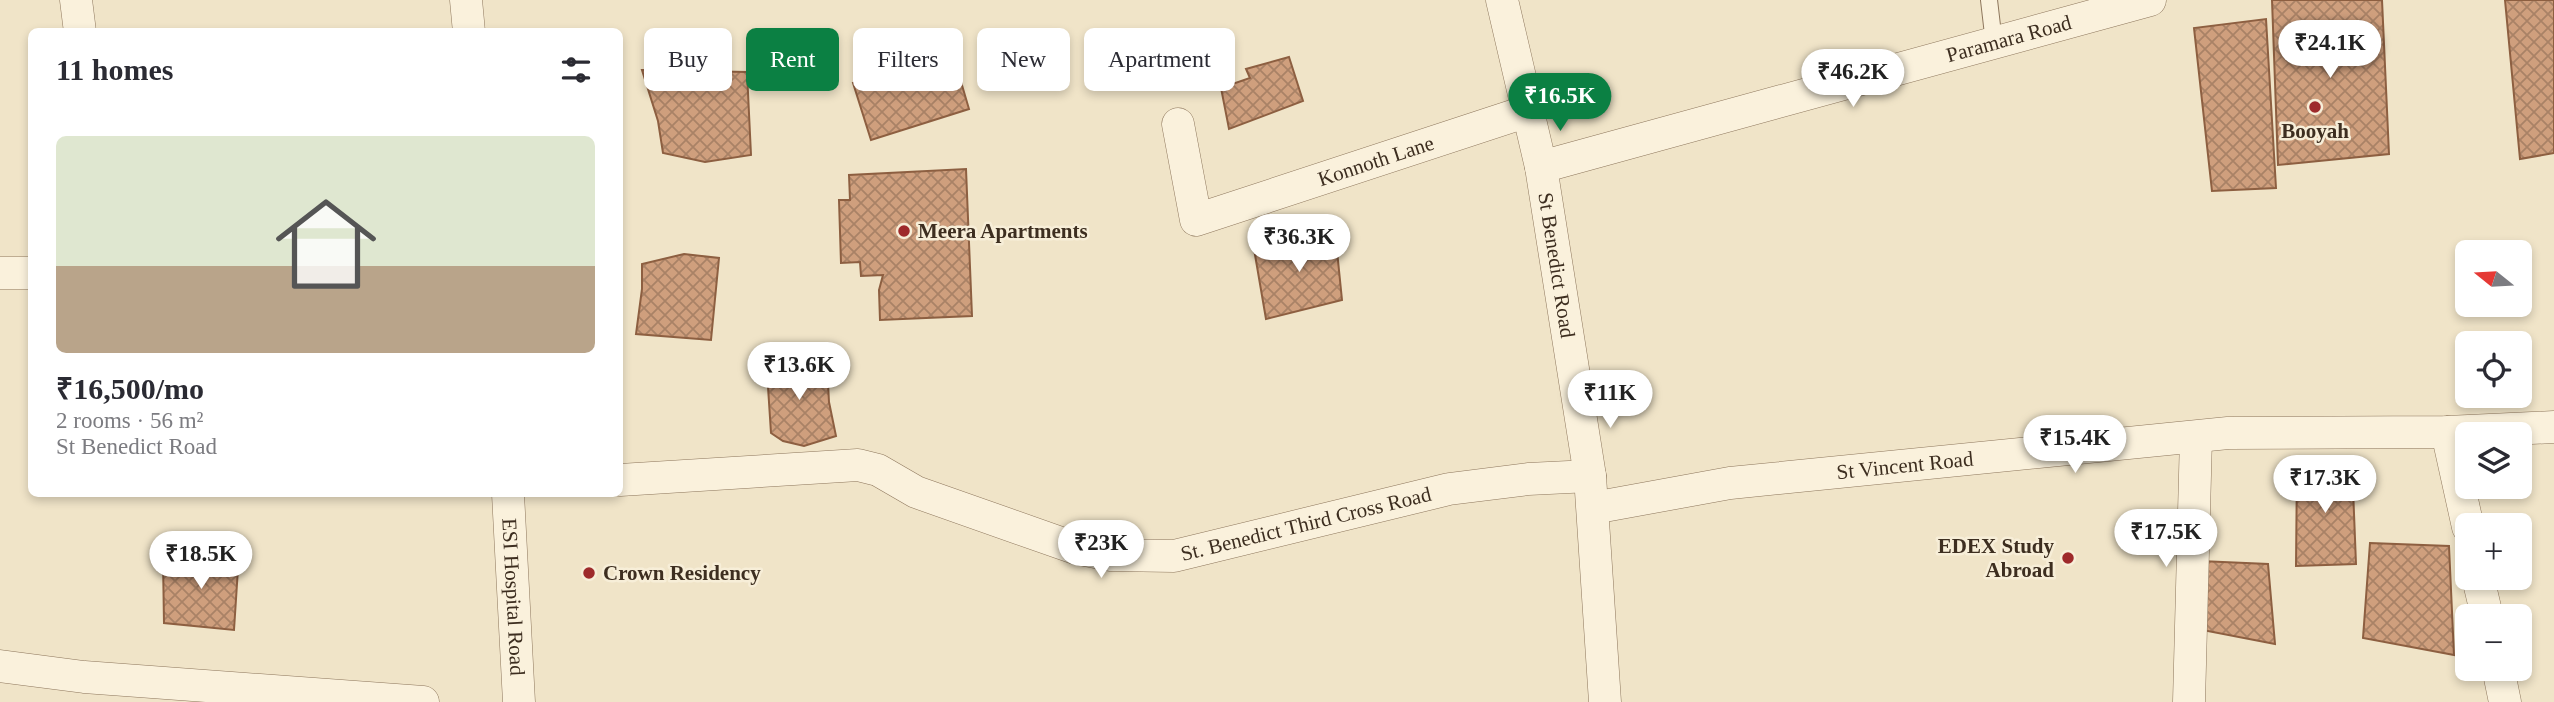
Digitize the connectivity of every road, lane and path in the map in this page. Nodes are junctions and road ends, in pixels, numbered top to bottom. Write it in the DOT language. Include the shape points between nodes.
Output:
graph roads {
  1 [pos="76,0"];
  2 [pos="466,0"];
  3 [pos="1502,0"];
  4 [pos="1989,0"];
  5 [pos="2150,0"];
  6 [pos="80,28"];
  7 [pos="469,28"];
  8 [pos="1994,43"];
  9 [pos="1528,111"];
  10 [pos="1178,124"];
  11 [pos="1541,167"];
  12 [pos="0,273"];
  13 [pos="28,274"];
  14 [pos="2554,427"];
  15 [pos="2447,432"];
  16 [pos="2196,437"];
  17 [pos="1590,476"];
  18 [pos="623,480"];
  19 [pos="508,497"];
  20 [pos="1593,508"];
  21 [pos="2465,513"];
  22 [pos="0,666"];
  23 [pos="2501,681"];
  24 [pos="422,702"];
  25 [pos="519,702"];
  26 [pos="1605,702"];
  27 [pos="2189,702"];
  28 [pos="2505,702"];
  1 -- 6 [label="street"];
  2 -- 7 [label="street"];
  3 -- 9 [label="street, St Benedict Road"];
  4 -- 8 [label="lane"];
  5 -- 8 [label="street, Paramara Road"];
  8 -- 11 [label="street, Paramara Road"];
  9 -- 10 [label="street, Konnoth Lane" via="1196,220"];
  9 -- 11 [label="street, St Benedict Road"];
  11 -- 17 [label="street, St Benedict Road"];
  12 -- 13 [label="street"];
  14 -- 15 [label="street, St Vincent Road"];
  15 -- 16 [label="street, St Vincent Road"];
  15 -- 21 [label="street"];
  16 -- 20 [label="street, St Vincent Road" via="1730,484"];
  16 -- 27 [label="street"];
  17 -- 18 [label="street, St. Benedict Third Cross Road" via="1449,489 1174,556 1111,555 1075,548 916,492 878,470 858,465"];
  17 -- 20 [label="street, St Benedict Road"];
  19 -- 25 [label="street, ESI Hospital Road"];
  20 -- 26 [label="street, St Benedict Road"];
  22 -- 24 [label="street" via="84,677"];
  23 -- 28 [label="street"];
}
